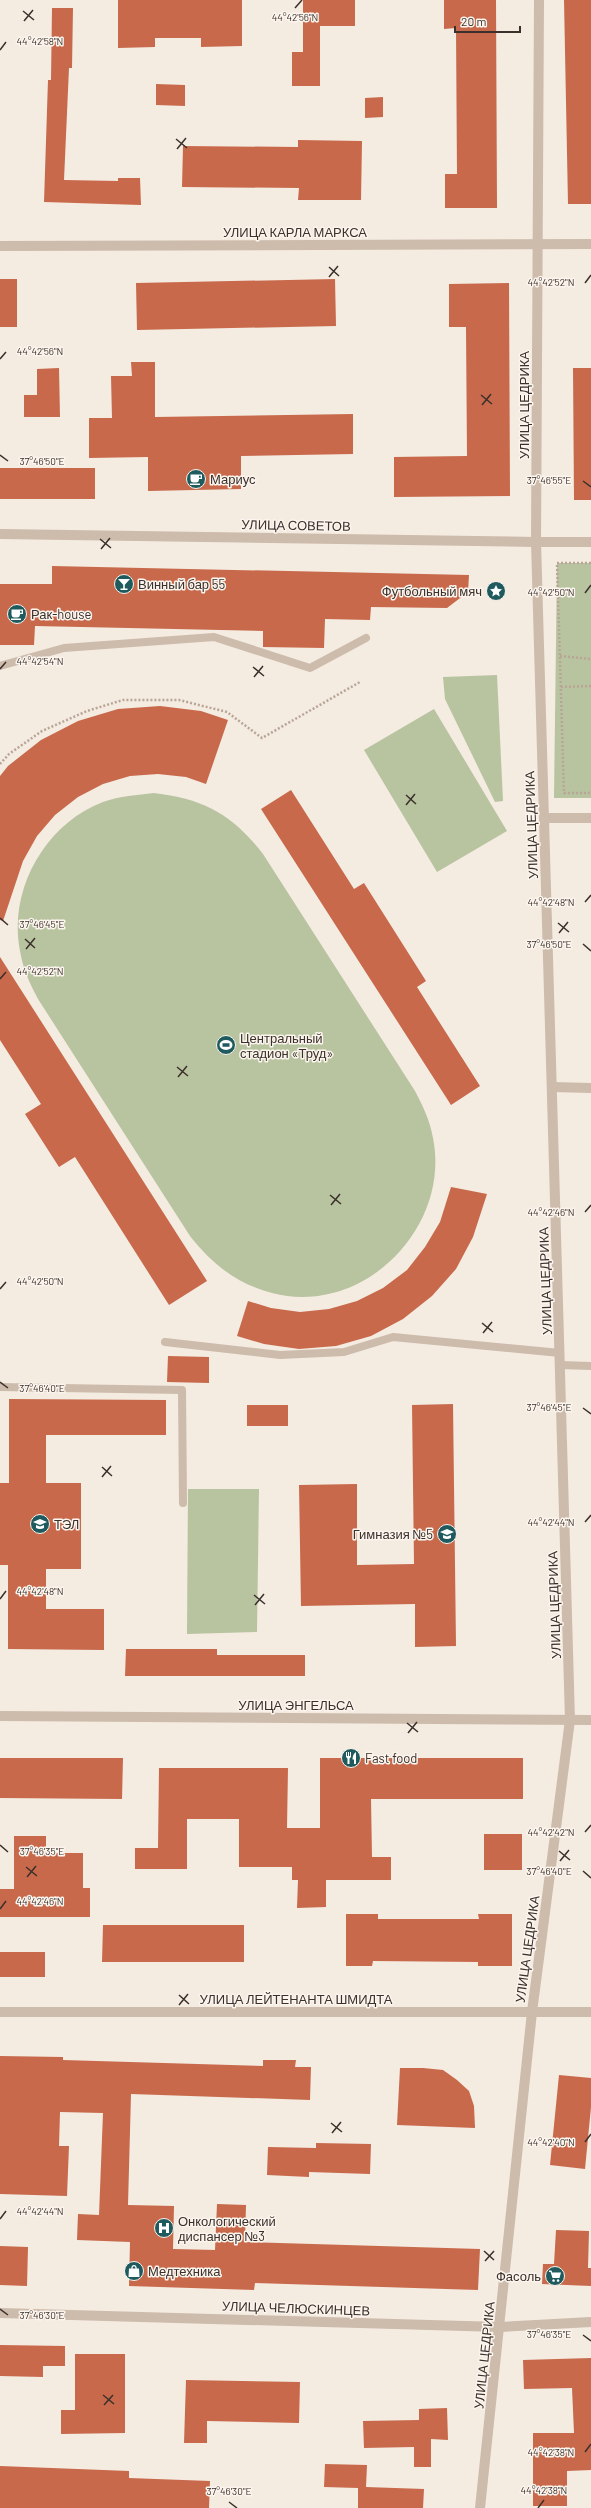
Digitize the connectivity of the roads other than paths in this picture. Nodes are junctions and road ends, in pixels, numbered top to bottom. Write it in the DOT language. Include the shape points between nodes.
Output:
graph roads {
  1 [pos="540,0"];
  2 [pos="538,244"];
  3 [pos="591,244"];
  4 [pos="0,246"];
  5 [pos="0,534"];
  6 [pos="536,542"];
  7 [pos="591,542"];
  8 [pos="366,638"];
  9 [pos="0,666"];
  10 [pos="544,818"];
  11 [pos="591,818"];
  12 [pos="552,1087"];
  13 [pos="591,1088"];
  14 [pos="165,1342"];
  15 [pos="560,1353"];
  16 [pos="560,1365"];
  17 [pos="591,1366"];
  18 [pos="0,1387"];
  19 [pos="183,1502"];
  20 [pos="0,1716"];
  21 [pos="570,1720"];
  22 [pos="591,1720"];
  23 [pos="0,2012"];
  24 [pos="532,2012"];
  25 [pos="591,2012"];
  26 [pos="0,2312"];
  27 [pos="591,2322"];
  28 [pos="500,2327"];
  29 [pos="480,2508"];
  1 -- 2 [label="street, УЛИЦА ЦЕДРИКА"];
  2 -- 3 [label="street, УЛИЦА КАРЛА МАРКСА"];
  2 -- 4 [label="street, УЛИЦА КАРЛА МАРКСА"];
  2 -- 6 [label="street, УЛИЦА ЦЕДРИКА"];
  5 -- 6 [label="street, УЛИЦА СОВЕТОВ"];
  6 -- 7 [label="street, УЛИЦА СОВЕТОВ"];
  6 -- 10 [label="street, УЛИЦА ЦЕДРИКА"];
  8 -- 9 [label="lane" via="310,668 214,637 64,648"];
  10 -- 11 [label="street"];
  10 -- 12 [label="street, УЛИЦА ЦЕДРИКА"];
  12 -- 13 [label="street"];
  12 -- 15 [label="street, УЛИЦА ЦЕДРИКА"];
  14 -- 15 [label="lane" via="280,1355 344,1352 393,1337"];
  15 -- 16 [label="street, УЛИЦА ЦЕДРИКА"];
  16 -- 17 [label="lane"];
  16 -- 21 [label="street, УЛИЦА ЦЕДРИКА"];
  18 -- 19 [label="lane" via="182,1390"];
  20 -- 21 [label="street, УЛИЦА ЭНГЕЛЬСА"];
  21 -- 22 [label="street, УЛИЦА ЭНГЕЛЬСА"];
  21 -- 24 [label="street, УЛИЦА ЦЕДРИКА"];
  23 -- 24 [label="street, УЛИЦА ЛЕЙТЕНАНТА ШМИДТА"];
  24 -- 25 [label="street, УЛИЦА ЛЕЙТЕНАНТА ШМИДТА"];
  24 -- 28 [label="street, УЛИЦА ЦЕДРИКА"];
  26 -- 28 [label="street, УЛИЦА ЧЕЛЮСКИНЦЕВ"];
  27 -- 28 [label="street, УЛИЦА ЧЕЛЮСКИНЦЕВ"];
  28 -- 29 [label="street, УЛИЦА ЦЕДРИКА"];
}
